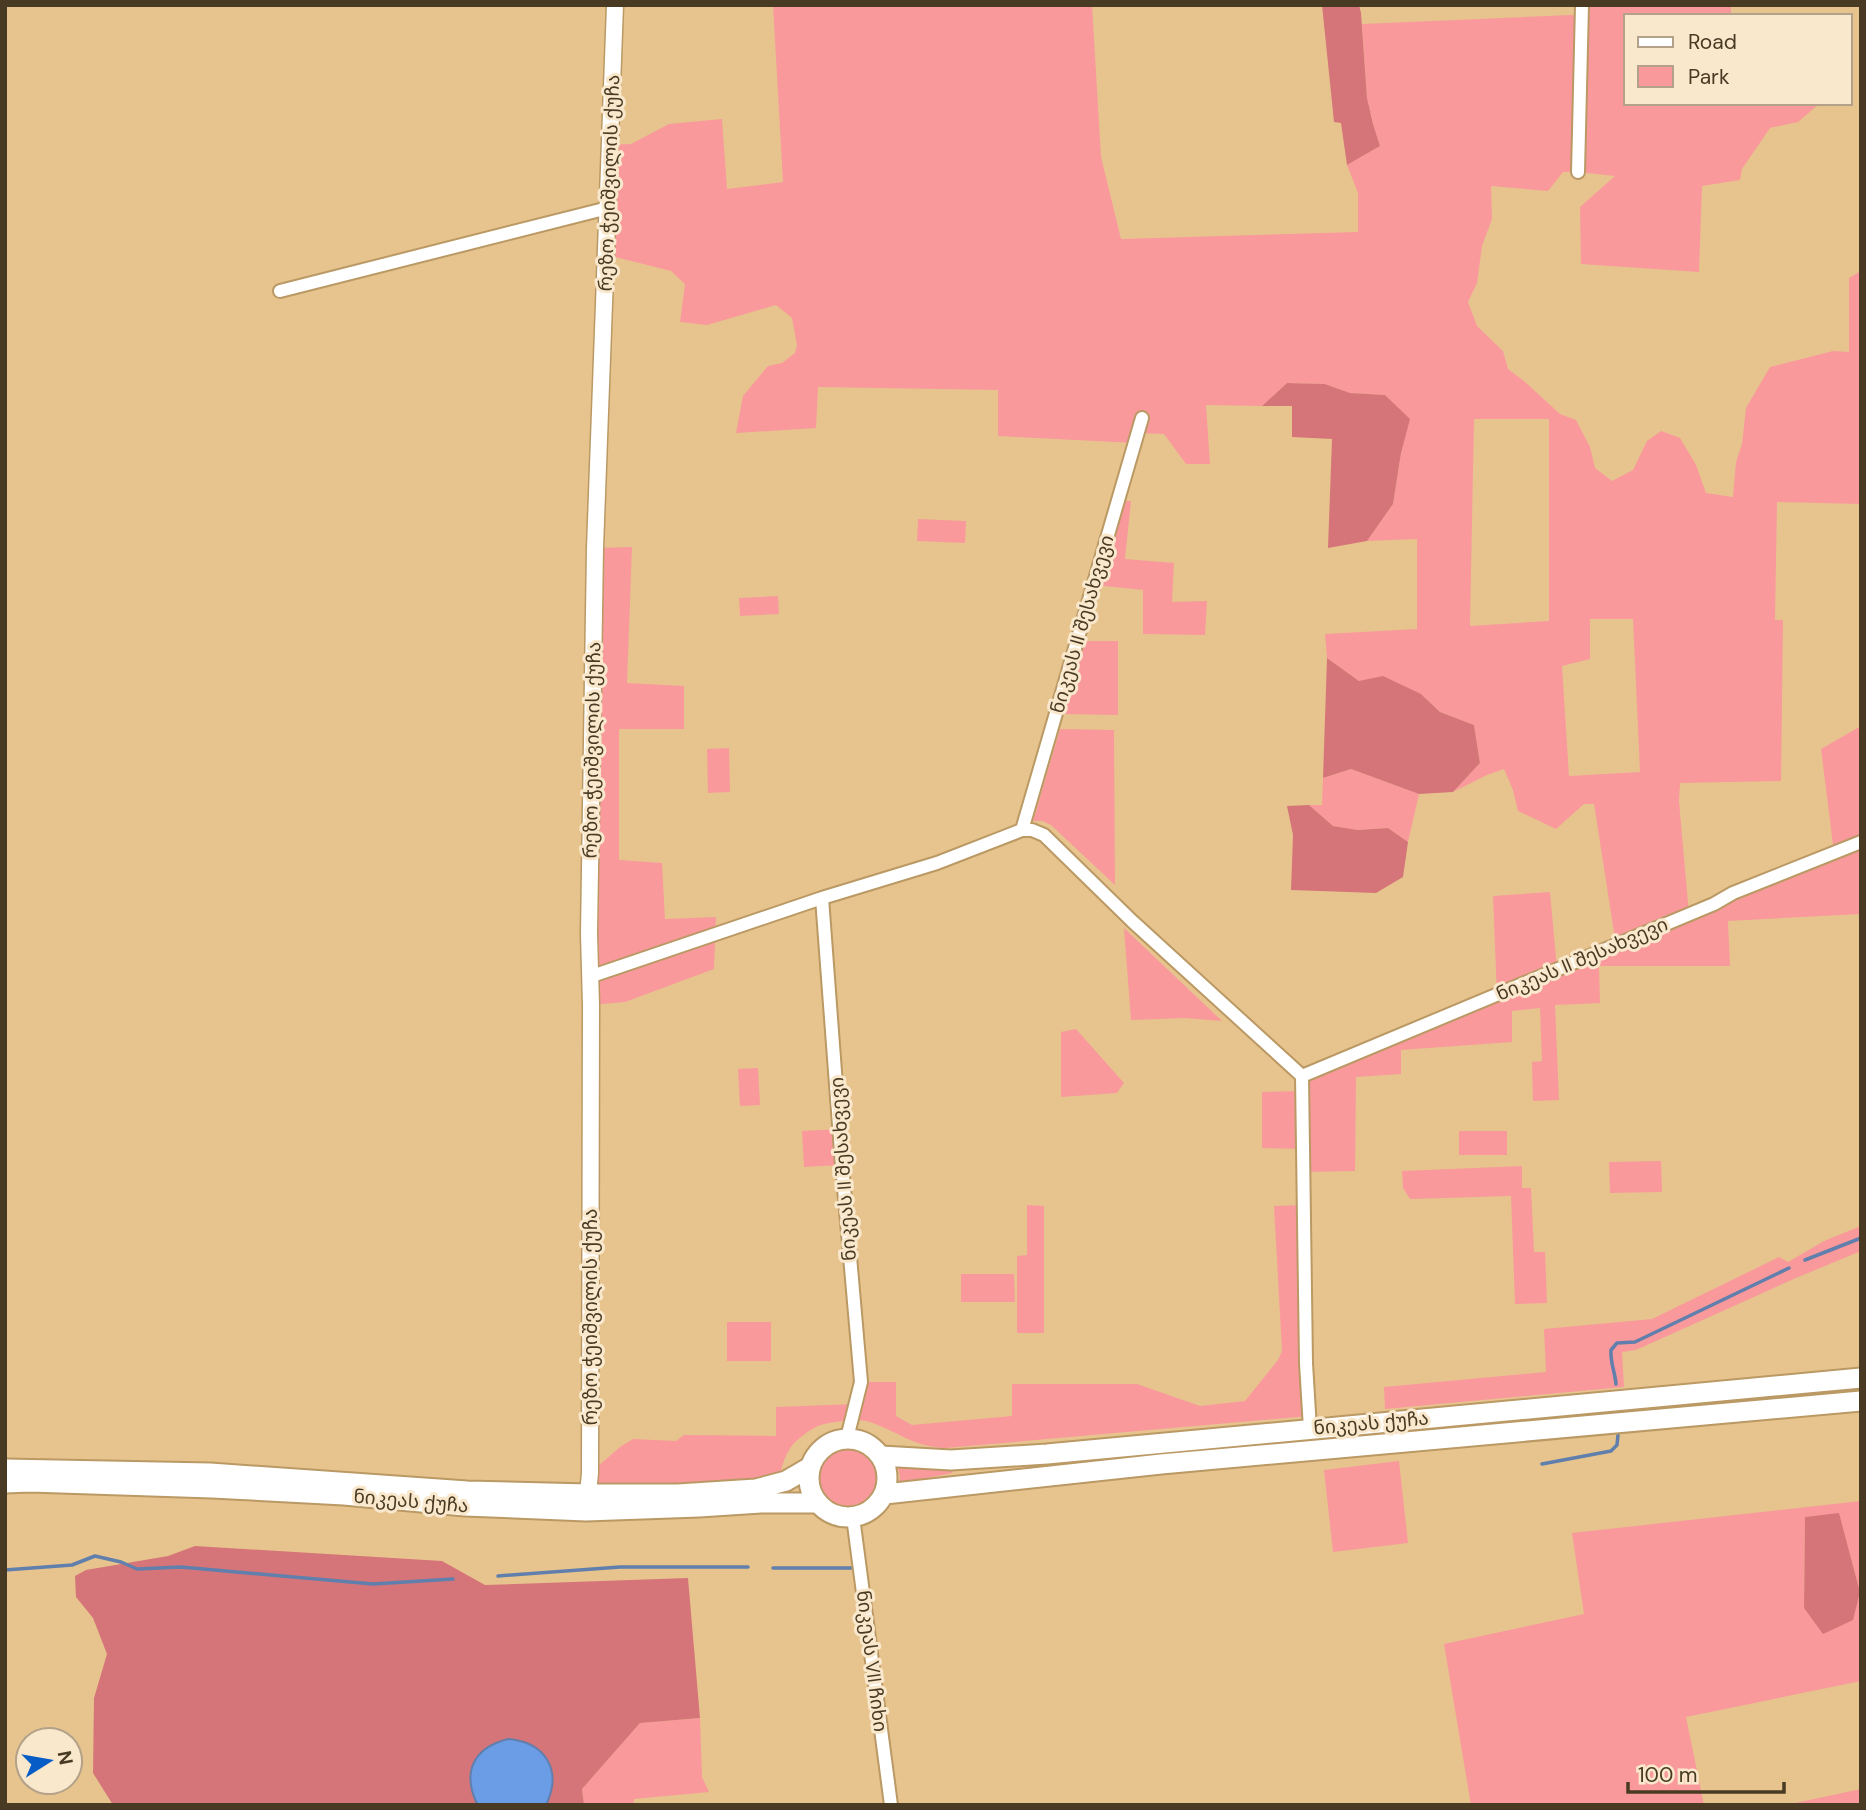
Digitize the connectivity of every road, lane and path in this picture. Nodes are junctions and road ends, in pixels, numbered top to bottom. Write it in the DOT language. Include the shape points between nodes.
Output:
graph roads {
  1 [pos="615,5"];
  2 [pos="1582,5"];
  3 [pos="1578,172"];
  4 [pos="608,208"];
  5 [pos="280,291"];
  6 [pos="1142,418"];
  7 [pos="1022,830"];
  8 [pos="1861,842"];
  9 [pos="822,898"];
  10 [pos="589,977"];
  11 [pos="1302,1076"];
  12 [pos="1861,1378"];
  13 [pos="1861,1401"];
  14 [pos="1310,1429"];
  15 [pos="847,1438"];
  16 [pos="881,1456"];
  17 [pos="810,1467"];
  18 [pos="5,1469"];
  19 [pos="5,1483"];
  20 [pos="885,1494"];
  21 [pos="587,1503"];
  22 [pos="818,1503"];
  23 [pos="853,1517"];
  24 [pos="891,1805"];
  1 -- 4 [label="main road, რეზო ჭეიშვილის ქუჩა"];
  2 -- 3 [label="street"];
  4 -- 5 [label="street"];
  4 -- 10 [label="main road, რეზო ჭეიშვილის ქუჩა" via="595,562"];
  6 -- 7 [label="street, ნიკეას II შესახვევი"];
  7 -- 9 [label="street" via="937,863"];
  7 -- 11 [label="street" via="1044,835"];
  8 -- 11 [label="street, ნიკეას II შესახვევი"];
  9 -- 10 [label="street"];
  9 -- 15 [label="street, ნიკეას II შესახვევი" via="861,1382"];
  10 -- 21 [label="main road, რეზო ჭეიშვილის ქუჩა"];
  11 -- 14 [label="street"];
  12 -- 14 [label="main road, ნიკეას ქუჩა"];
  13 -- 20 [label="main road, ნიკეას ქუჩა" via="1161,1464"];
  14 -- 16 [label="main road, ნიკეას ქუჩა" via="1047,1454 951,1460"];
  15 -- 16 [label="main road, ნიკეას ქუჩა" via="870,1445"];
  15 -- 17 [label="main road, ნიკეას ქუჩა" via="824,1447"];
  16 -- 20 [label="main road" via="888,1480"];
  17 -- 21 [label="main road, ნიკეას ქუჩა" via="786,1481 756,1489"];
  17 -- 22 [label="main road" via="811,1492"];
  18 -- 21 [label="main road, ნიკეას ქუჩა" via="210,1473"];
  19 -- 21 [label="main road, ნიკეას ქუჩა" via="212,1488 464,1506"];
  20 -- 23 [label="main road" via="866,1513"];
  21 -- 22 [label="main road, ნიკეას ქუჩა" via="699,1507"];
  22 -- 23 [label="main road, ნიკეას ქუჩა" via="839,1517"];
  23 -- 24 [label="street, ნიკეას VII ჩიხი"];
}
